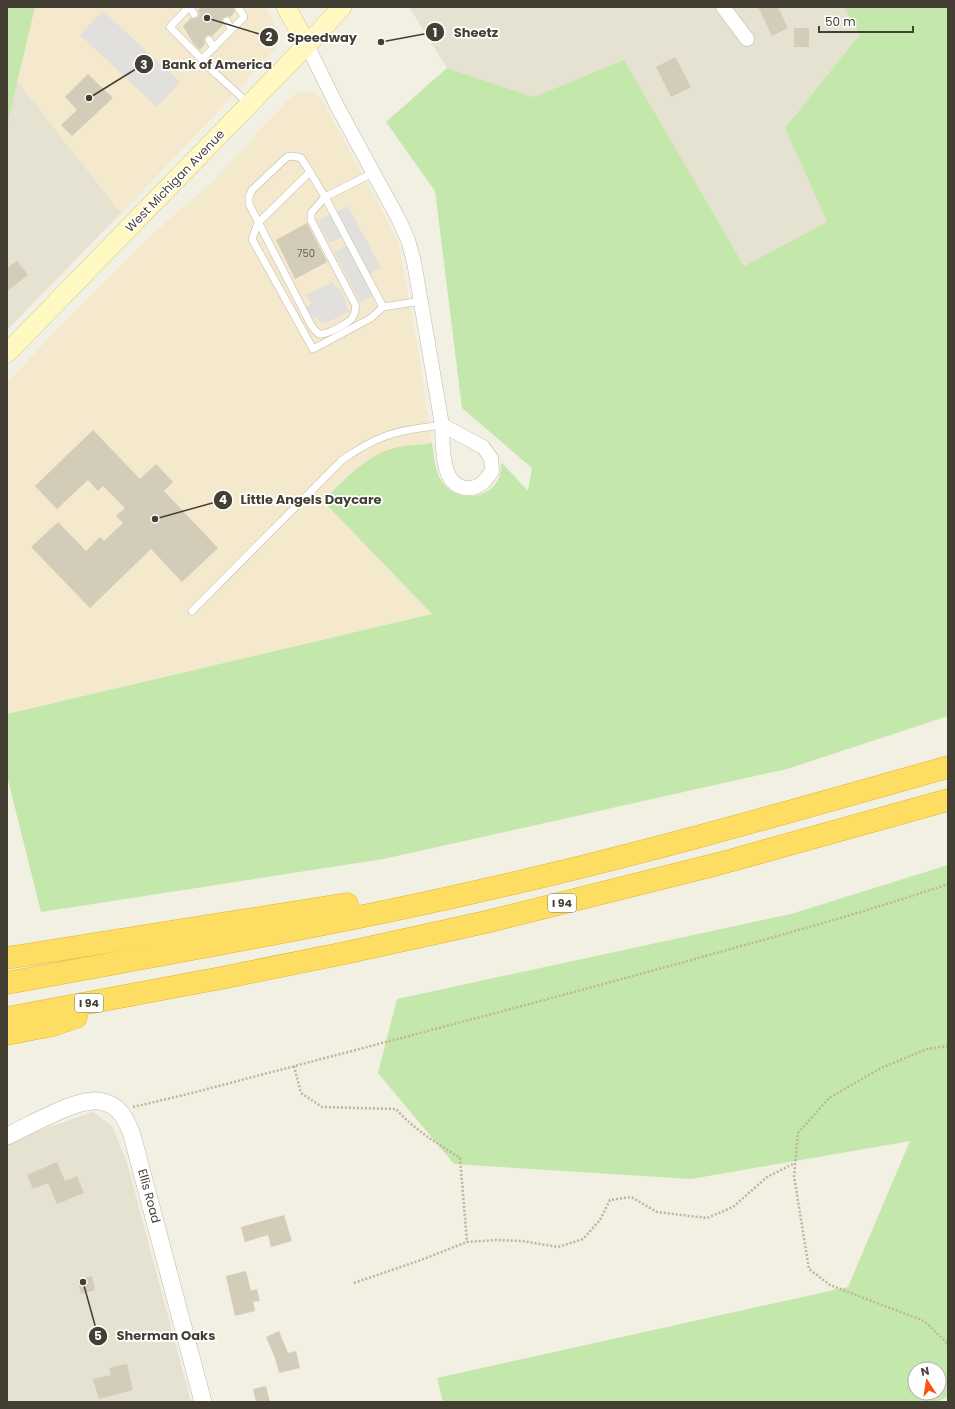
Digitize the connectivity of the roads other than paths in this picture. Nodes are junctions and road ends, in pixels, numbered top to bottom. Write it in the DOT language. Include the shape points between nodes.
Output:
graph roads {
  1 [pos="189,7"];
  2 [pos="238,7"];
  3 [pos="286,7"];
  4 [pos="342,7"];
  5 [pos="724,7"];
  6 [pos="194,14"];
  7 [pos="227,21"];
  8 [pos="232,29"];
  9 [pos="747,39"];
  10 [pos="209,40"];
  11 [pos="307,45"];
  12 [pos="214,48"];
  13 [pos="202,60"];
  14 [pos="249,104"];
  15 [pos="310,172"];
  16 [pos="373,173"];
  17 [pos="325,197"];
  18 [pos="258,223"];
  19 [pos="421,300"];
  20 [pos="383,307"];
  21 [pos="7,353"];
  22 [pos="442,425"];
  23 [pos="192,611"];
  24 [pos="948,767"];
  25 [pos="948,800"];
  26 [pos="489,889"];
  27 [pos="7,958"];
  28 [pos="7,983"];
  29 [pos="171,987"];
  30 [pos="7,1018"];
  31 [pos="7,1034"];
  32 [pos="7,1136"];
  33 [pos="203,1402"];
  1 -- 6 [label="lane"];
  1 -- 13 [label="lane" via="170,27"];
  2 -- 8 [label="lane" via="244,17"];
  3 -- 11 [label="main road"];
  4 -- 11 [label="main road, West Michigan Avenue"];
  5 -- 9 [label="street"];
  7 -- 8 [label="lane"];
  8 -- 12 [label="lane"];
  10 -- 12 [label="lane"];
  11 -- 14 [label="main road, West Michigan Avenue"];
  11 -- 16 [label="street"];
  12 -- 13 [label="lane"];
  13 -- 14 [label="lane"];
  14 -- 21 [label="main road, West Michigan Avenue"];
  15 -- 17 [label="lane"];
  15 -- 18 [label="lane"];
  15 -- 18 [label="lane" via="301,158 287,157 252,190 249,204"];
  16 -- 17 [label="lane"];
  16 -- 19 [label="street" via="408,240"];
  17 -- 18 [label="lane" via="311,213 311,220 356,306 352,319 328,332 316,332 311,325"];
  17 -- 20 [label="lane"];
  18 -- 20 [label="lane" via="252,239 313,349 370,318"];
  19 -- 20 [label="lane"];
  19 -- 22 [label="street"];
  22 -- 22 [label="street" via="444,461 451,481 461,488 475,488 485,481 492,471 491,458 483,448"];
  22 -- 23 [label="lane" via="385,436 362,446 342,460"];
  24 -- 26 [label="highway" via="751,823"];
  25 -- 29 [label="highway, I 94" via="718,864 486,922"];
  26 -- 27 [label="highway" via="452,889"];
  26 -- 28 [label="highway" via="358,917"];
  29 -- 30 [label="highway, I 94"];
  29 -- 31 [label="highway" via="53,1025"];
  32 -- 33 [label="street, Ellis Road" via="54,1114 93,1101 111,1105 125,1118 132,1135"];
}
